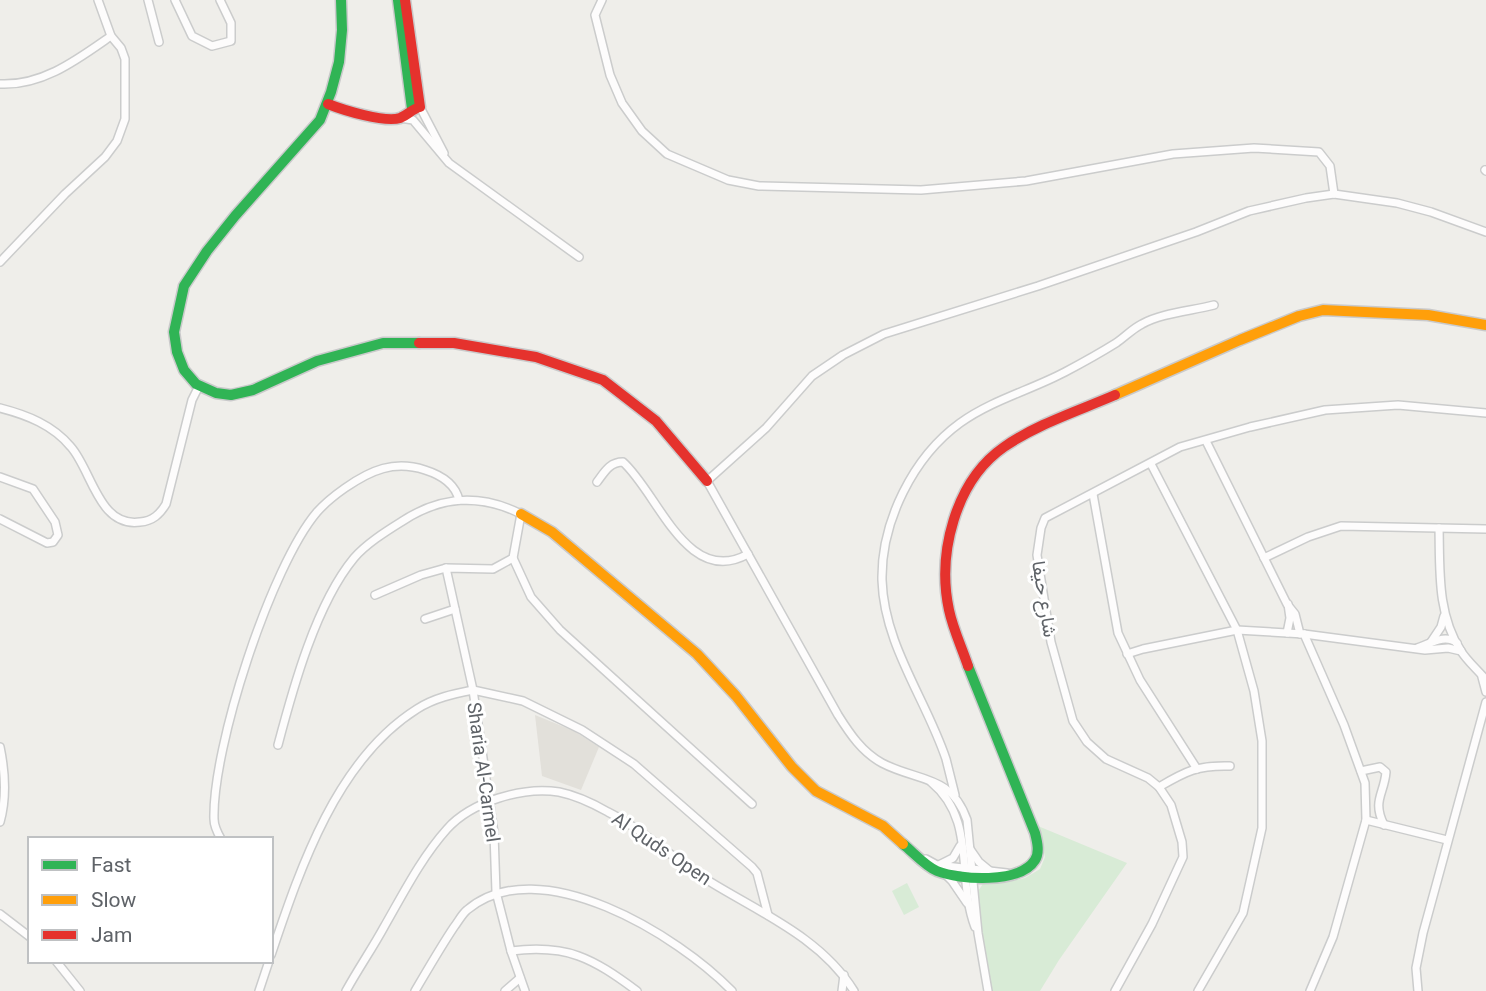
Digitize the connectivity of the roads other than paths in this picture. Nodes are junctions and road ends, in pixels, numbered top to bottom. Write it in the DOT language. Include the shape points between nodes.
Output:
graph roads {
  1 [pos="98,0"];
  2 [pos="148,0"];
  3 [pos="175,0"];
  4 [pos="220,0"];
  5 [pos="341,0"];
  6 [pos="398,0"];
  7 [pos="405,0"];
  8 [pos="602,0"];
  9 [pos="111,36"];
  10 [pos="159,42"];
  11 [pos="0,84"];
  12 [pos="328,104"];
  13 [pos="416,108"];
  14 [pos="400,118"];
  15 [pos="449,163"];
  16 [pos="1335,194"];
  17 [pos="1486,232"];
  18 [pos="579,257"];
  19 [pos="0,262"];
  20 [pos="1214,306"];
  21 [pos="1486,325"];
  22 [pos="199,386"];
  23 [pos="0,408"];
  24 [pos="1486,413"];
  25 [pos="1206,440"];
  26 [pos="1151,464"];
  27 [pos="0,477"];
  28 [pos="707,481"];
  29 [pos="597,482"];
  30 [pos="1093,494"];
  31 [pos="459,500"];
  32 [pos="521,514"];
  33 [pos="0,519"];
  34 [pos="1439,528"];
  35 [pos="1486,529"];
  36 [pos="748,554"];
  37 [pos="513,558"];
  38 [pos="1264,558"];
  39 [pos="446,568"];
  40 [pos="374,595"];
  41 [pos="1287,604"];
  42 [pos="455,609"];
  43 [pos="1444,615"];
  44 [pos="425,619"];
  45 [pos="1237,630"];
  46 [pos="1287,633"];
  47 [pos="1302,634"];
  48 [pos="1430,643"];
  49 [pos="1457,643"];
  50 [pos="1416,649"];
  51 [pos="1461,651"];
  52 [pos="1127,654"];
  53 [pos="1483,676"];
  54 [pos="473,690"];
  55 [pos="1486,692"];
  56 [pos="1486,702"];
  57 [pos="1484,715"];
  58 [pos="278,745"];
  59 [pos="0,747"];
  60 [pos="1230,766"];
  61 [pos="1197,769"];
  62 [pos="1361,771"];
  63 [pos="925,777"];
  64 [pos="1159,787"];
  65 [pos="955,796"];
  66 [pos="2,799"];
  67 [pos="489,800"];
  68 [pos="752,804"];
  69 [pos="1366,820"];
  70 [pos="0,822"];
  71 [pos="1384,825"];
  72 [pos="220,837"];
  73 [pos="1447,840"];
  74 [pos="962,842"];
  75 [pos="970,848"];
  76 [pos="941,869"];
  77 [pos="969,873"];
  78 [pos="991,874"];
  79 [pos="496,892"];
  80 [pos="975,896"];
  81 [pos="969,906"];
  82 [pos="0,915"];
  83 [pos="768,915"];
  84 [pos="978,933"];
  85 [pos="28,936"];
  86 [pos="273,949"];
  87 [pos="511,951"];
  88 [pos="58,963"];
  89 [pos="268,963"];
  90 [pos="844,975"];
  91 [pos="520,978"];
  92 [pos="80,991"];
  93 [pos="259,991"];
  94 [pos="346,991"];
  95 [pos="415,991"];
  96 [pos="505,991"];
  97 [pos="525,991"];
  98 [pos="637,991"];
  99 [pos="732,991"];
  100 [pos="842,991"];
  101 [pos="854,991"];
  102 [pos="988,991"];
  103 [pos="1115,991"];
  104 [pos="1198,991"];
  105 [pos="1310,991"];
  106 [pos="1418,991"];
  1 -- 9 [label="street"];
  2 -- 10 [label="street"];
  3 -- 4 [label="street" via="192,36 212,46 231,41 231,23"];
  5 -- 12 [label="street" via="344,22"];
  6 -- 13 [label="street"];
  7 -- 13 [label="street"];
  8 -- 16 [label="street" via="595,15 622,103 642,131 667,154 728,180 759,186 921,190 986,186 1173,154 1254,148 1319,152 1330,166"];
  9 -- 11 [label="street" via="58,71"];
  9 -- 19 [label="street" via="121,48 126,75 125,119 117,141"];
  12 -- 14 [label="street" via="362,116"];
  12 -- 22 [label="street" via="320,120 207,251 184,286 174,332 177,352 184,370"];
  13 -- 14 [label="street"];
  13 -- 15 [label="street"];
  14 -- 15 [label="street" via="413,120"];
  15 -- 18 [label="street"];
  16 -- 17 [label="street" via="1396,203"];
  16 -- 28 [label="street" via="1249,211 1038,286 884,334 812,376 766,428"];
  20 -- 65 [label="street" via="1140,324 1064,373 961,422 915,473 897,506 882,580 889,621 946,758"];
  21 -- 78 [label="street" via="1429,315 1349,310 1299,316 1025,434 988,461 964,493 946,542 949,610 1038,846 1026,869"];
  22 -- 23 [label="street" via="166,504 160,514 144,522 125,522 107,510 71,447 55,432"];
  22 -- 28 [label="street" via="232,395 317,361 383,343 454,343 536,357 603,380 656,421"];
  24 -- 25 [label="street, شارع حيفا" via="1398,405 1325,410"];
  25 -- 26 [label="street, شارع حيفا" via="1180,447"];
  25 -- 38 [label="street"];
  26 -- 30 [label="street, شارع حيفا"];
  26 -- 45 [label="street"];
  27 -- 33 [label="street" via="33,489 55,522 58,535 47,543"];
  28 -- 36 [label="street"];
  29 -- 36 [label="street" via="609,466 623,462 684,541 707,558 721,563"];
  30 -- 52 [label="street" via="1118,633"];
  30 -- 64 [label="street, شارع حيفا" via="1045,518 1041,528 1037,555 1051,642 1073,721 1087,742 1106,759"];
  31 -- 32 [label="street" via="500,504"];
  31 -- 58 [label="street" via="412,514 355,557 319,622"];
  31 -- 72 [label="street" via="454,487 438,475 386,466 330,500 302,533 259,631 228,724 216,788 214,819"];
  32 -- 37 [label="street"];
  32 -- 76 [label="street" via="552,532 697,654 816,791 883,826 934,870"];
  34 -- 35 [label="street"];
  34 -- 38 [label="street" via="1341,526"];
  34 -- 43 [label="street"];
  36 -- 63 [label="street" via="863,750 906,773"];
  37 -- 39 [label="street" via="493,569"];
  37 -- 68 [label="street" via="531,597 560,629"];
  38 -- 41 [label="street"];
  39 -- 40 [label="street"];
  39 -- 42 [label="street"];
  41 -- 46 [label="street"];
  41 -- 47 [label="street"];
  42 -- 44 [label="street"];
  42 -- 54 [label="street"];
  43 -- 48 [label="street"];
  43 -- 49 [label="street"];
  45 -- 46 [label="street"];
  45 -- 52 [label="street"];
  45 -- 104 [label="street" via="1262,741 1262,828 1243,914"];
  46 -- 47 [label="street"];
  47 -- 50 [label="street"];
  47 -- 62 [label="street"];
  48 -- 49 [label="street" via="1451,638"];
  48 -- 50 [label="street"];
  49 -- 51 [label="street"];
  50 -- 51 [label="street"];
  51 -- 53 [label="street"];
  52 -- 61 [label="street"];
  53 -- 55 [label="street"];
  54 -- 67 [label="street, Sharia Al-Carmel"];
  54 -- 83 [label="street" via="523,701 582,730 634,764 752,867"];
  54 -- 86 [label="street, Sharia Al-Carmel" via="417,709 382,738 355,770 323,820"];
  56 -- 57 [label="street"];
  57 -- 73 [label="street"];
  59 -- 66 [label="street"];
  60 -- 61 [label="street"];
  61 -- 64 [label="street"];
  62 -- 69 [label="street"];
  62 -- 71 [label="street" via="1380,767 1386,772 1378,796"];
  63 -- 65 [label="street"];
  63 -- 74 [label="street" via="949,800"];
  64 -- 103 [label="street" via="1175,816 1183,857"];
  65 -- 75 [label="street" via="967,820"];
  66 -- 70 [label="street"];
  67 -- 79 [label="street, Sharia Al-Carmel"];
  67 -- 83 [label="street, Al Quds Open" via="559,792 608,811 703,878"];
  67 -- 94 [label="street, Al Quds Open" via="447,829 399,898"];
  69 -- 71 [label="street"];
  69 -- 105 [label="street" via="1332,936"];
  71 -- 73 [label="street"];
  73 -- 106 [label="street" via="1419,950"];
  74 -- 76 [label="street"];
  74 -- 77 [label="street"];
  75 -- 77 [label="street"];
  75 -- 78 [label="street"];
  76 -- 77 [label="street"];
  76 -- 81 [label="street"];
  77 -- 78 [label="street"];
  77 -- 80 [label="street"];
  77 -- 81 [label="street"];
  78 -- 80 [label="street" via="977,887"];
  79 -- 87 [label="street, Sharia Al-Carmel"];
  79 -- 95 [label="street" via="466,910"];
  79 -- 99 [label="street" via="551,890 620,913 686,952"];
  80 -- 84 [label="street"];
  81 -- 84 [label="street"];
  82 -- 85 [label="street"];
  83 -- 90 [label="street, Al Quds Open" via="812,944"];
  84 -- 102 [label="street"];
  87 -- 91 [label="street, Sharia Al-Carmel"];
  87 -- 98 [label="street" via="539,948 575,954"];
  88 -- 92 [label="street"];
  89 -- 93 [label="street"];
  90 -- 100 [label="street"];
  90 -- 101 [label="street"];
  91 -- 96 [label="street"];
  91 -- 97 [label="street, Sharia Al-Carmel"];
}
